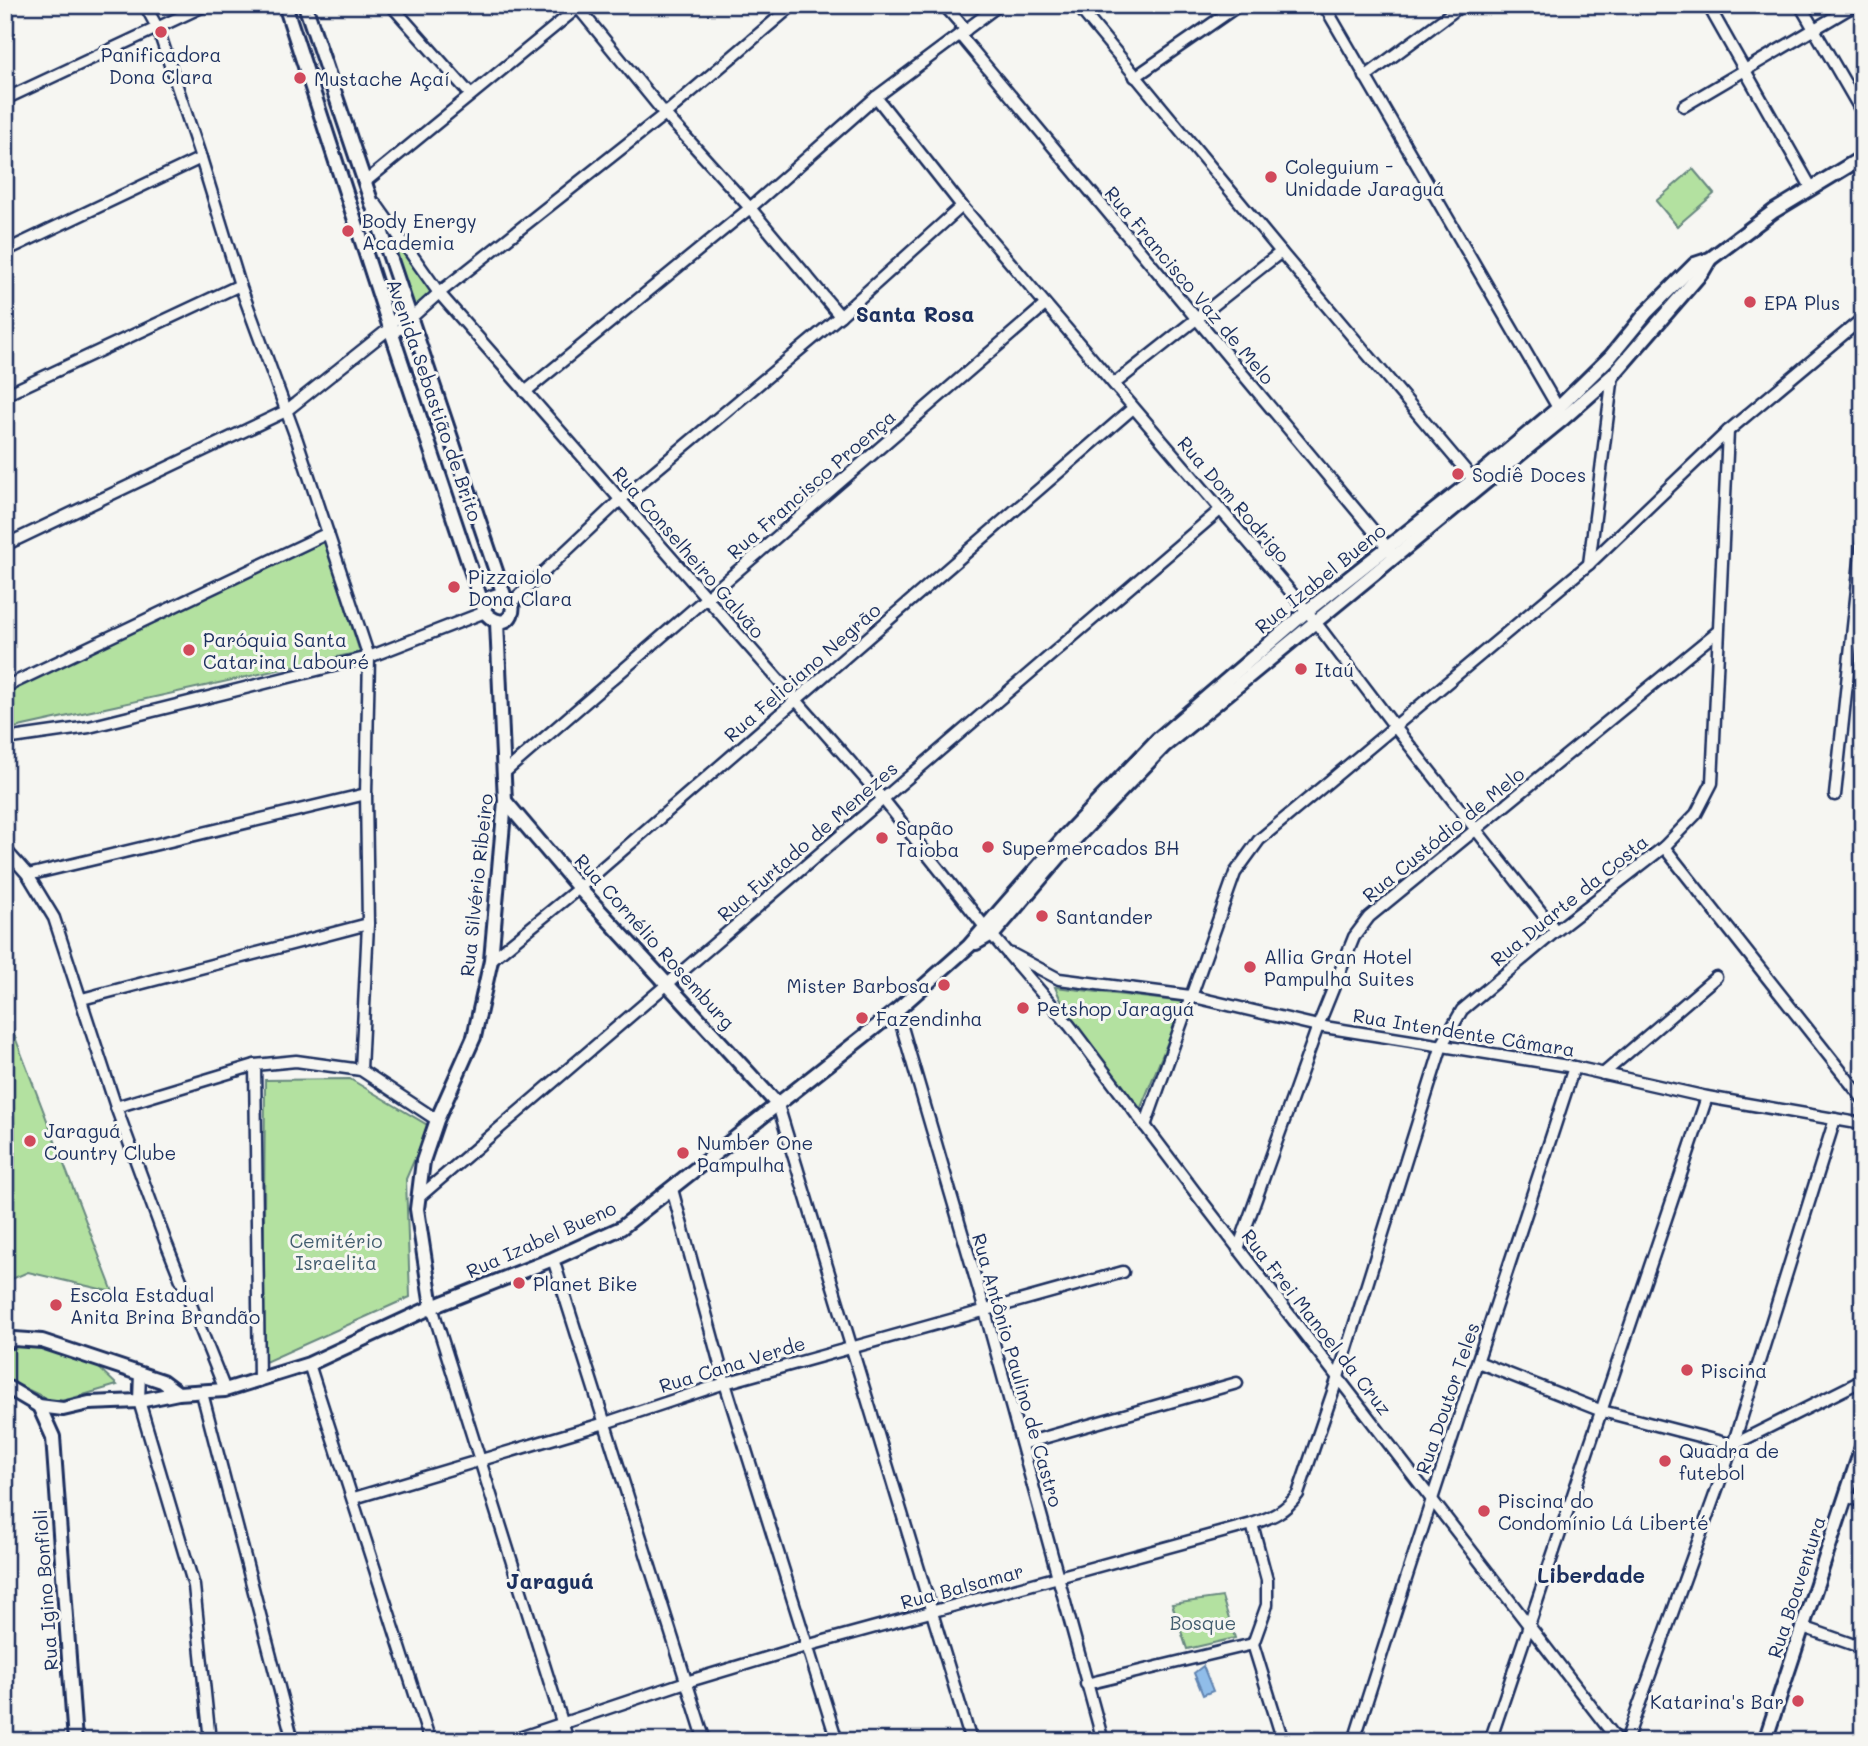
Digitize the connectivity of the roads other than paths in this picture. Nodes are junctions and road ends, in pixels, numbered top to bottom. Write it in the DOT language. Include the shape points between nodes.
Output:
graph roads {
  1 [pos="145,5"];
  2 [pos="206,5"];
  3 [pos="285,5"];
  4 [pos="305,5"];
  5 [pos="391,5"];
  6 [pos="793,5"];
  7 [pos="944,5"];
  8 [pos="999,5"];
  9 [pos="1077,5"];
  10 [pos="1239,5"];
  11 [pos="1324,5"];
  12 [pos="1462,5"];
  13 [pos="1708,5"];
  14 [pos="1800,5"];
  15 [pos="1855,5"];
  16 [pos="578,6"];
  17 [pos="158,29"];
  18 [pos="1814,29"];
  19 [pos="963,32"];
  20 [pos="1746,69"];
  21 [pos="1135,77"];
  22 [pos="1366,77"];
  23 [pos="470,94"];
  24 [pos="876,97"];
  25 [pos="5,99"];
  26 [pos="1684,106"];
  27 [pos="665,114"];
  28 [pos="1863,114"];
  29 [pos="1862,157"];
  30 [pos="201,158"];
  31 [pos="365,182"];
  32 [pos="1812,189"];
  33 [pos="370,197"];
  34 [pos="962,206"];
  35 [pos="750,208"];
  36 [pos="5,251"];
  37 [pos="1280,252"];
  38 [pos="1710,259"];
  39 [pos="240,285"];
  40 [pos="439,293"];
  41 [pos="1045,304"];
  42 [pos="1647,312"];
  43 [pos="840,316"];
  44 [pos="411,318"];
  45 [pos="1863,318"];
  46 [pos="1195,320"];
  47 [pos="390,328"];
  48 [pos="1613,375"];
  49 [pos="1114,384"];
  50 [pos="1605,390"];
  51 [pos="525,392"];
  52 [pos="5,395"];
  53 [pos="1133,408"];
  54 [pos="286,411"];
  55 [pos="1561,414"];
  56 [pos="1728,431"];
  57 [pos="1477,484"];
  58 [pos="620,500"];
  59 [pos="1220,510"];
  60 [pos="328,533"];
  61 [pos="1863,533"];
  62 [pos="5,545"];
  63 [pos="1391,553"];
  64 [pos="1589,564"];
  65 [pos="1860,585"];
  66 [pos="508,598"];
  67 [pos="706,598"];
  68 [pos="485,610"];
  69 [pos="1311,617"];
  70 [pos="497,621"];
  71 [pos="1718,631"];
  72 [pos="369,657"];
  73 [pos="5,687"];
  74 [pos="796,700"];
  75 [pos="1395,727"];
  76 [pos="6,735"];
  77 [pos="505,772"];
  78 [pos="366,794"];
  79 [pos="1835,795"];
  80 [pos="883,799"];
  81 [pos="505,801"];
  82 [pos="518,816"];
  83 [pos="503,824"];
  84 [pos="1477,831"];
  85 [pos="1664,847"];
  86 [pos="5,849"];
  87 [pos="28,875"];
  88 [pos="579,888"];
  89 [pos="368,924"];
  90 [pos="989,931"];
  91 [pos="1556,931"];
  92 [pos="1008,952"];
  93 [pos="491,960"];
  94 [pos="1716,976"];
  95 [pos="1059,979"];
  96 [pos="667,984"];
  97 [pos="1191,996"];
  98 [pos="82,999"];
  99 [pos="1047,1001"];
  100 [pos="897,1010"];
  101 [pos="1318,1026"];
  102 [pos="1442,1045"];
  103 [pos="255,1065"];
  104 [pos="1574,1068"];
  105 [pos="361,1070"];
  106 [pos="1603,1074"];
  107 [pos="1706,1097"];
  108 [pos="1863,1100"];
  109 [pos="778,1105"];
  110 [pos="116,1107"];
  111 [pos="1835,1119"];
  112 [pos="437,1120"];
  113 [pos="1863,1124"];
  114 [pos="1145,1126"];
  115 [pos="672,1189"];
  116 [pos="418,1198"];
  117 [pos="1238,1249"];
  118 [pos="553,1259"];
  119 [pos="1123,1272"];
  120 [pos="432,1307"];
  121 [pos="985,1311"];
  122 [pos="5,1343"];
  123 [pos="853,1346"];
  124 [pos="1478,1362"];
  125 [pos="309,1364"];
  126 [pos="140,1373"];
  127 [pos="1338,1377"];
  128 [pos="1863,1380"];
  129 [pos="259,1381"];
  130 [pos="1237,1382"];
  131 [pos="725,1383"];
  132 [pos="6,1385"];
  133 [pos="225,1390"];
  134 [pos="178,1393"];
  135 [pos="202,1394"];
  136 [pos="139,1401"];
  137 [pos="39,1406"];
  138 [pos="63,1409"];
  139 [pos="1602,1411"];
  140 [pos="605,1423"];
  141 [pos="53,1437"];
  142 [pos="1022,1444"];
  143 [pos="1863,1444"];
  144 [pos="1733,1445"];
  145 [pos="479,1461"];
  146 [pos="1846,1496"];
  147 [pos="1431,1497"];
  148 [pos="354,1498"];
  149 [pos="1863,1502"];
  150 [pos="1252,1524"];
  151 [pos="1057,1578"];
  152 [pos="932,1613"];
  153 [pos="1528,1626"];
  154 [pos="1803,1627"];
  155 [pos="1254,1644"];
  156 [pos="806,1646"];
  157 [pos="1863,1648"];
  158 [pos="687,1682"];
  159 [pos="1086,1684"];
  160 [pos="564,1724"];
  161 [pos="75,1741"];
  162 [pos="210,1741"];
  163 [pos="293,1741"];
  164 [pos="430,1741"];
  165 [pos="510,1741"];
  166 [pos="568,1741"];
  167 [pos="705,1741"];
  168 [pos="837,1741"];
  169 [pos="971,1741"];
  170 [pos="1103,1741"];
  171 [pos="1283,1741"];
  172 [pos="1354,1741"];
  173 [pos="1490,1741"];
  174 [pos="1618,1741"];
  175 [pos="1626,1741"];
  176 [pos="1765,1741"];
  1 -- 17 [label="street"];
  2 -- 17 [label="street"];
  3 -- 47 [label="street, Avenida Sebastião de Brito"];
  4 -- 31 [label="street, Avenida Sebastião de Brito"];
  5 -- 23 [label="street"];
  6 -- 27 [label="street"];
  7 -- 19 [label="street, Rua Francisco Vaz de Melo"];
  8 -- 19 [label="street"];
  9 -- 21 [label="street"];
  10 -- 21 [label="street"];
  11 -- 22 [label="street"];
  12 -- 22 [label="street"];
  13 -- 20 [label="street"];
  14 -- 18 [label="street"];
  15 -- 18 [label="street"];
  16 -- 23 [label="street"];
  16 -- 27 [label="street"];
  17 -- 25 [label="street"];
  17 -- 30 [label="street"];
  18 -- 20 [label="street"];
  18 -- 28 [label="street"];
  19 -- 24 [label="street"];
  19 -- 46 [label="street, Rua Francisco Vaz de Melo"];
  20 -- 26 [label="street"];
  20 -- 32 [label="street"];
  21 -- 37 [label="street"];
  22 -- 55 [label="street"];
  23 -- 31 [label="street"];
  24 -- 34 [label="street, Rua Dom Rodrigo"];
  24 -- 35 [label="street"];
  27 -- 35 [label="street"];
  27 -- 40 [label="street"];
  29 -- 32 [label="street, Rua Izabel Bueno"];
  30 -- 36 [label="street"];
  30 -- 39 [label="street"];
  31 -- 33 [label="street, Avenida Sebastião de Brito"];
  32 -- 38 [label="street, Rua Izabel Bueno"];
  33 -- 40 [label="street, Rua Conselheiro Galvão"];
  33 -- 44 [label="street, Avenida Sebastião de Brito"];
  34 -- 41 [label="street, Rua Dom Rodrigo"];
  34 -- 43 [label="street"];
  35 -- 43 [label="street"];
  35 -- 51 [label="street"];
  37 -- 46 [label="street"];
  37 -- 57 [label="street"];
  38 -- 42 [label="street, Rua Izabel Bueno" via="1695,264"];
  38 -- 48 [label="street, Rua Izabel Bueno"];
  39 -- 52 [label="street"];
  39 -- 54 [label="street"];
  40 -- 44 [label="street"];
  40 -- 51 [label="street, Rua Conselheiro Galvão"];
  41 -- 49 [label="street, Rua Dom Rodrigo"];
  41 -- 67 [label="street, Rua Francisco Proença"];
  42 -- 48 [label="street" via="1644,323 1615,359"];
  42 -- 55 [label="street, Rua Izabel Bueno"];
  43 -- 58 [label="street"];
  44 -- 47 [label="street" via="401,330"];
  44 -- 66 [label="street, Avenida Sebastião de Brito"];
  45 -- 56 [label="street"];
  46 -- 49 [label="street"];
  46 -- 63 [label="street, Rua Francisco Vaz de Melo"];
  47 -- 54 [label="street"];
  47 -- 68 [label="street, Avenida Sebastião de Brito"];
  48 -- 50 [label="street, Rua Izabel Bueno"];
  49 -- 53 [label="street, Rua Dom Rodrigo"];
  50 -- 55 [label="street, Rua Izabel Bueno"];
  50 -- 64 [label="street"];
  51 -- 58 [label="street, Rua Conselheiro Galvão"];
  53 -- 59 [label="street, Rua Dom Rodrigo"];
  53 -- 74 [label="street, Rua Feliciano Negrão"];
  54 -- 60 [label="street"];
  54 -- 62 [label="street"];
  55 -- 57 [label="street, Rua Izabel Bueno"];
  56 -- 64 [label="street"];
  56 -- 71 [label="street, Rua Duarte da Costa"];
  57 -- 63 [label="street, Rua Izabel Bueno"];
  58 -- 66 [label="street"];
  58 -- 67 [label="street, Rua Conselheiro Galvão"];
  59 -- 69 [label="street, Rua Dom Rodrigo"];
  59 -- 80 [label="street, Rua Furtado de Menezes"];
  60 -- 72 [label="street"];
  60 -- 73 [label="street"];
  61 -- 65 [label="street"];
  63 -- 69 [label="street, Rua Izabel Bueno"];
  64 -- 75 [label="street"];
  65 -- 79 [label="street"];
  66 -- 68 [label="street" via="492,596"];
  66 -- 70 [label="street" via="511,615"];
  67 -- 74 [label="street, Rua Conselheiro Galvão"];
  67 -- 77 [label="street, Rua Francisco Proença"];
  68 -- 70 [label="street"];
  68 -- 72 [label="street"];
  69 -- 75 [label="street, Rua Dom Rodrigo"];
  69 -- 90 [label="street, Rua Izabel Bueno" via="1158,739 1065,836"];
  70 -- 77 [label="street, Rua Silvério Ribeiro"];
  71 -- 84 [label="street, Rua Custódio de Melo"];
  71 -- 85 [label="street, Rua Duarte da Costa" via="1712,783 1696,814"];
  72 -- 76 [label="street" via="89,727"];
  72 -- 78 [label="street"];
  74 -- 80 [label="street, Rua Conselheiro Galvão"];
  74 -- 88 [label="street, Rua Feliciano Negrão"];
  75 -- 84 [label="street, Rua Dom Rodrigo"];
  75 -- 97 [label="street" via="1259,840 1235,873"];
  77 -- 81 [label="street, Rua Silvério Ribeiro"];
  78 -- 87 [label="street"];
  78 -- 89 [label="street"];
  80 -- 90 [label="street, Rua Conselheiro Galvão"];
  80 -- 96 [label="street, Rua Furtado de Menezes"];
  81 -- 82 [label="street, Rua Cornélio Rosemburg"];
  81 -- 83 [label="street, Rua Silvério Ribeiro"];
  82 -- 83 [label="street"];
  82 -- 88 [label="street, Rua Cornélio Rosemburg"];
  83 -- 93 [label="street, Rua Silvério Ribeiro"];
  84 -- 91 [label="street, Rua Dom Rodrigo"];
  84 -- 101 [label="street, Rua Custódio de Melo" via="1369,917 1353,937"];
  85 -- 91 [label="street, Rua Duarte da Costa"];
  85 -- 108 [label="street"];
  86 -- 87 [label="street"];
  87 -- 98 [label="street" via="54,918"];
  88 -- 93 [label="street, Rua Feliciano Negrão"];
  88 -- 96 [label="street, Rua Cornélio Rosemburg"];
  89 -- 98 [label="street"];
  89 -- 105 [label="street"];
  90 -- 92 [label="street, Rua Frei Manoel da Cruz"];
  90 -- 100 [label="street, Rua Izabel Bueno"];
  91 -- 102 [label="street, Rua Duarte da Costa" via="1462,1010"];
  92 -- 95 [label="street, Rua Intendente Câmara"];
  92 -- 99 [label="street, Rua Frei Manoel da Cruz"];
  93 -- 112 [label="street, Rua Silvério Ribeiro" via="474,1037"];
  94 -- 106 [label="street"];
  95 -- 97 [label="street, Rua Intendente Câmara"];
  95 -- 99 [label="street" via="1046,992"];
  96 -- 109 [label="street, Rua Cornélio Rosemburg"];
  96 -- 116 [label="street, Rua Furtado de Menezes"];
  97 -- 101 [label="street, Rua Intendente Câmara"];
  97 -- 114 [label="street"];
  98 -- 110 [label="street"];
  99 -- 114 [label="street, Rua Frei Manoel da Cruz"];
  100 -- 109 [label="street, Rua Izabel Bueno"];
  100 -- 121 [label="street, Rua Antônio Paulino de Castro"];
  101 -- 102 [label="street, Rua Intendente Câmara"];
  101 -- 117 [label="street, Rua Custódio de Melo"];
  102 -- 104 [label="street, Rua Intendente Câmara"];
  102 -- 127 [label="street, Rua Duarte da Costa"];
  103 -- 105 [label="street" via="296,1061"];
  103 -- 110 [label="street"];
  103 -- 129 [label="street"];
  104 -- 106 [label="street, Rua Intendente Câmara"];
  104 -- 124 [label="street, Rua Doutor Teles"];
  105 -- 112 [label="street"];
  106 -- 107 [label="street, Rua Intendente Câmara"];
  107 -- 111 [label="street, Rua Intendente Câmara"];
  107 -- 139 [label="street"];
  109 -- 115 [label="street, Rua Izabel Bueno"];
  109 -- 123 [label="street"];
  110 -- 133 [label="street"];
  111 -- 113 [label="street, Rua Intendente Câmara"];
  111 -- 144 [label="street"];
  112 -- 116 [label="street, Rua Silvério Ribeiro" via="423,1161"];
  114 -- 117 [label="street, Rua Frei Manoel da Cruz"];
  115 -- 118 [label="street, Rua Izabel Bueno" via="621,1228"];
  115 -- 131 [label="street"];
  116 -- 120 [label="street, Rua Silvério Ribeiro"];
  117 -- 127 [label="street, Rua Frei Manoel da Cruz"];
  118 -- 120 [label="street, Rua Izabel Bueno"];
  118 -- 140 [label="street"];
  119 -- 121 [label="street, Rua Cana Verde"];
  120 -- 125 [label="street, Rua Izabel Bueno"];
  120 -- 145 [label="street"];
  121 -- 123 [label="street, Rua Cana Verde"];
  121 -- 142 [label="street, Rua Antônio Paulino de Castro"];
  122 -- 126 [label="street" via="42,1340"];
  123 -- 131 [label="street, Rua Cana Verde"];
  123 -- 152 [label="street"];
  124 -- 139 [label="street"];
  124 -- 147 [label="street, Rua Doutor Teles"];
  125 -- 129 [label="street, Rua Izabel Bueno"];
  125 -- 148 [label="street"];
  126 -- 134 [label="street"];
  126 -- 136 [label="street"];
  127 -- 147 [label="street, Rua Frei Manoel da Cruz"];
  127 -- 150 [label="street, Rua Balsamar" via="1298,1494 1278,1515"];
  128 -- 144 [label="street"];
  129 -- 133 [label="street, Rua Izabel Bueno"];
  130 -- 142 [label="street"];
  131 -- 140 [label="street, Rua Cana Verde"];
  131 -- 156 [label="street"];
  132 -- 137 [label="street"];
  133 -- 135 [label="street, Rua Izabel Bueno"];
  134 -- 135 [label="street, Rua Izabel Bueno"];
  134 -- 136 [label="street"];
  135 -- 163 [label="street"];
  136 -- 138 [label="street"];
  136 -- 162 [label="street" via="194,1586"];
  137 -- 138 [label="street"];
  137 -- 141 [label="street, Rua Igino Bonfioli"];
  138 -- 141 [label="street, Rua Igino Bonfioli"];
  139 -- 144 [label="street"];
  139 -- 153 [label="street"];
  140 -- 145 [label="street, Rua Cana Verde"];
  140 -- 158 [label="street"];
  141 -- 161 [label="street, Rua Igino Bonfioli"];
  142 -- 151 [label="street, Rua Antônio Paulino de Castro"];
  143 -- 146 [label="street, Rua Boaventura"];
  144 -- 175 [label="street"];
  145 -- 148 [label="street, Rua Cana Verde"];
  145 -- 160 [label="street"];
  146 -- 149 [label="street"];
  146 -- 154 [label="street, Rua Boaventura"];
  147 -- 153 [label="street, Rua Frei Manoel da Cruz"];
  147 -- 172 [label="street, Rua Doutor Teles"];
  148 -- 164 [label="street"];
  150 -- 151 [label="street, Rua Balsamar"];
  150 -- 155 [label="street" via="1267,1580 1267,1605"];
  151 -- 152 [label="street, Rua Balsamar"];
  151 -- 159 [label="street, Rua Antônio Paulino de Castro"];
  152 -- 156 [label="street, Rua Balsamar"];
  152 -- 169 [label="street"];
  153 -- 173 [label="street"];
  153 -- 174 [label="street, Rua Frei Manoel da Cruz"];
  154 -- 157 [label="street"];
  154 -- 176 [label="street, Rua Boaventura"];
  155 -- 159 [label="street"];
  155 -- 171 [label="street"];
  156 -- 158 [label="street, Rua Balsamar"];
  156 -- 168 [label="street"];
  158 -- 160 [label="street, Rua Balsamar"];
  158 -- 167 [label="street"];
  159 -- 170 [label="street, Rua Antônio Paulino de Castro"];
  160 -- 165 [label="street, Rua Balsamar"];
  160 -- 166 [label="street"];
}
